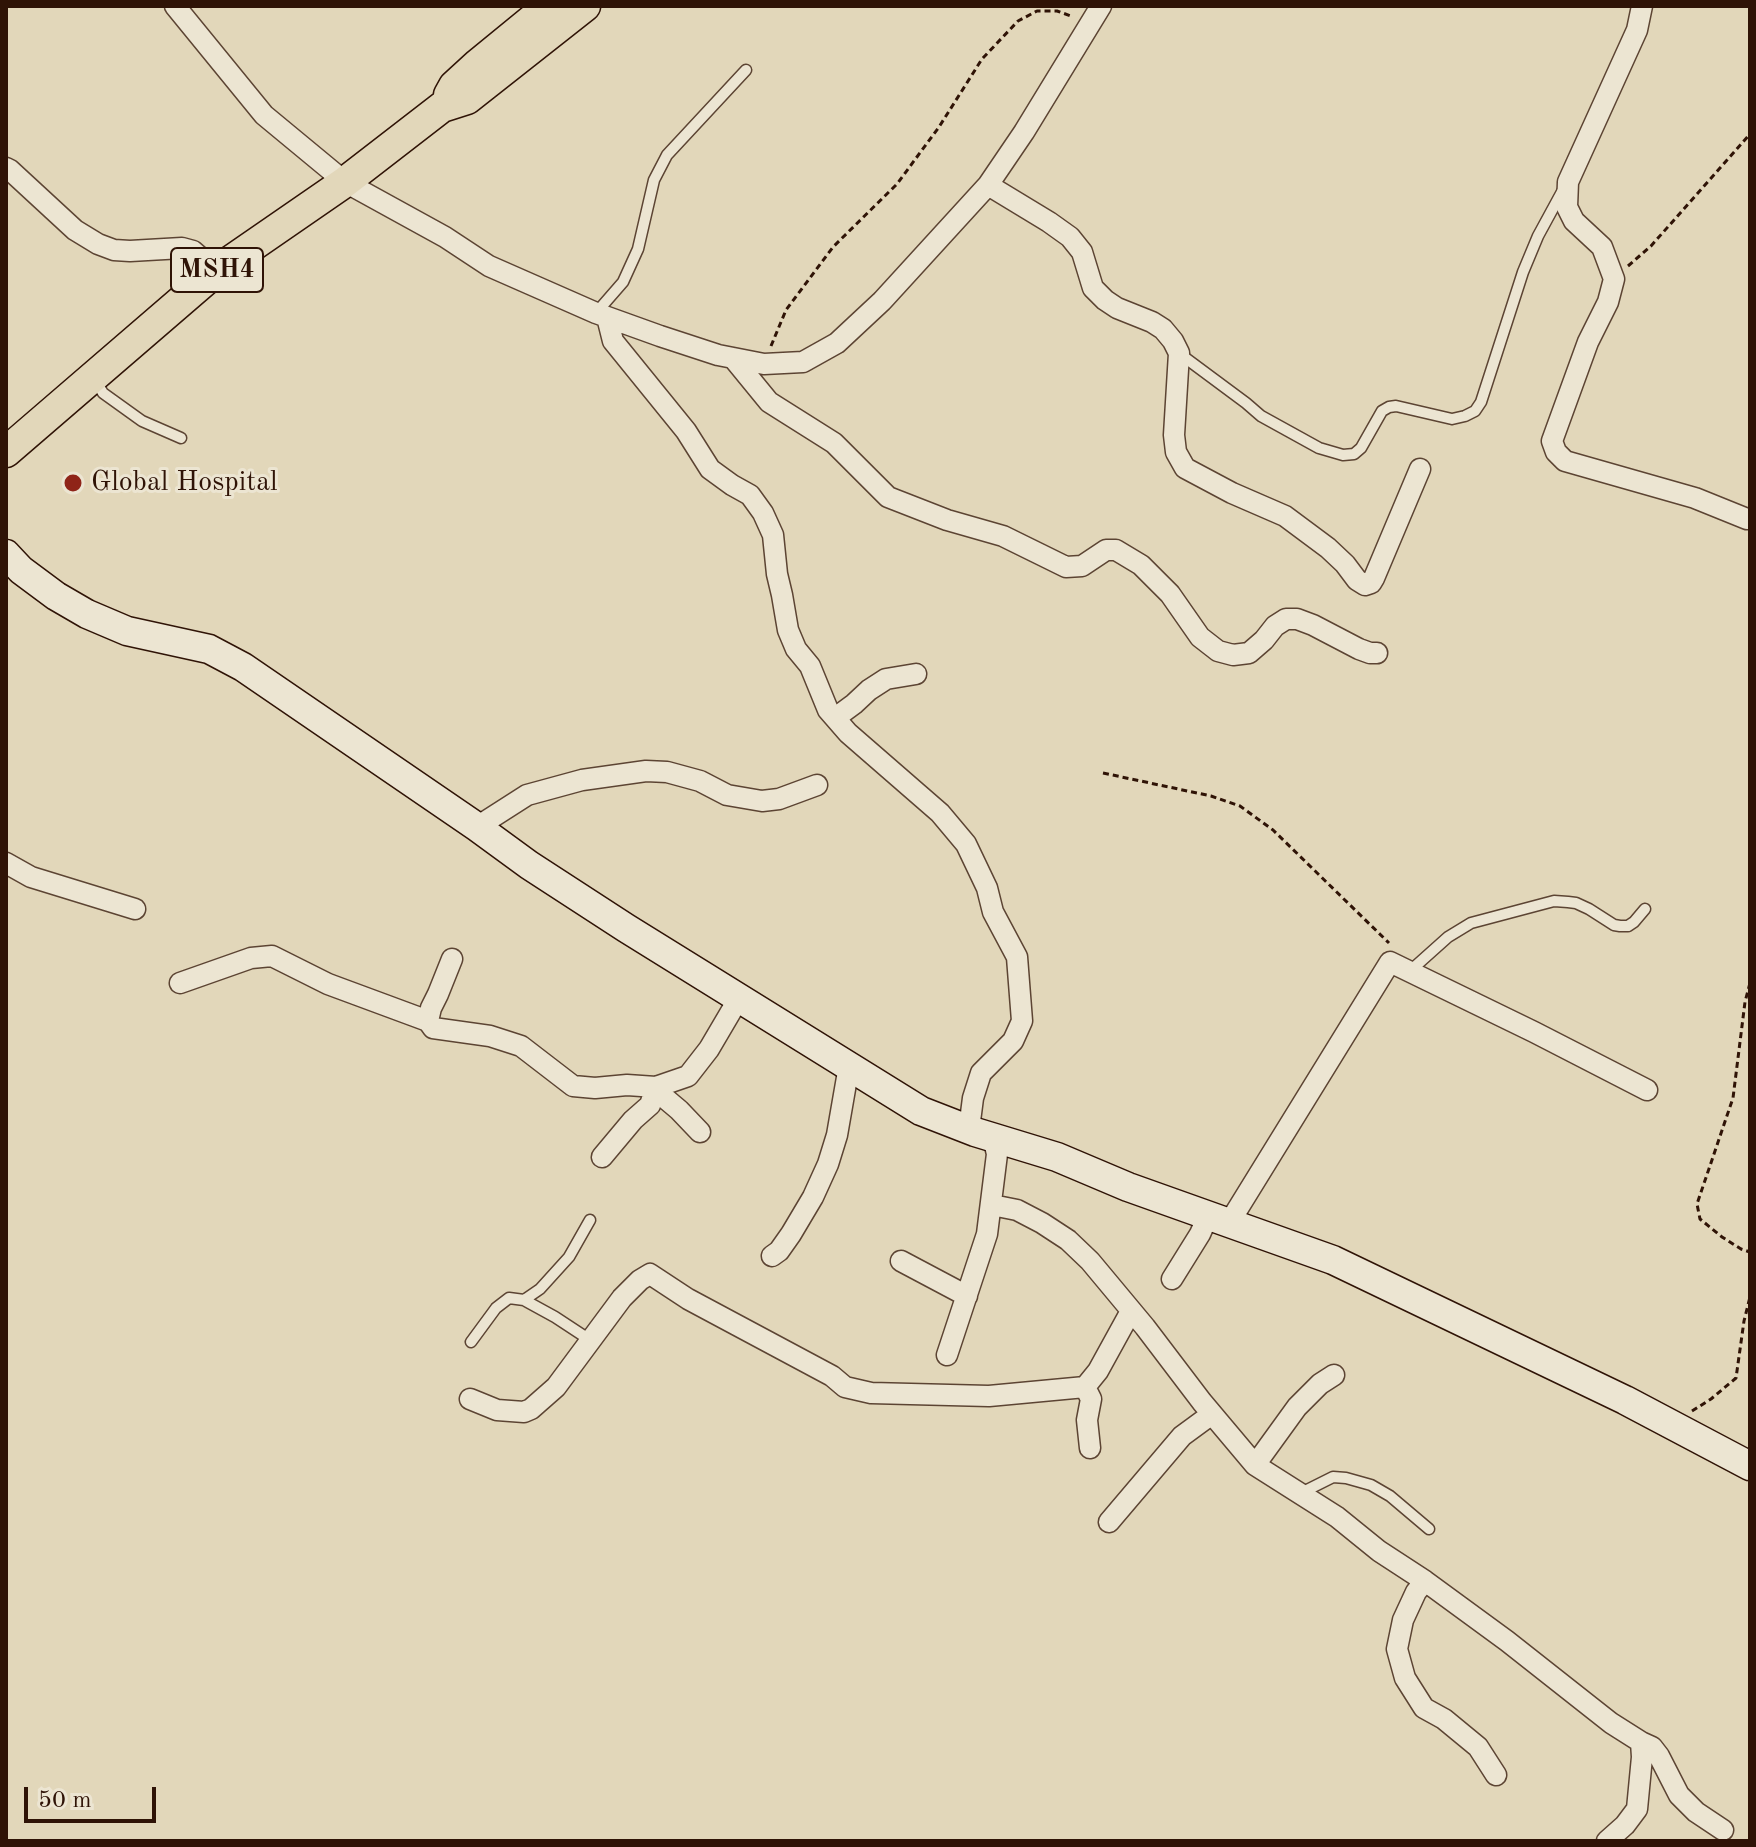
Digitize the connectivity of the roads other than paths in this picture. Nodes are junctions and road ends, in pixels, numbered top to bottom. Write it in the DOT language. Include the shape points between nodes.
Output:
graph roads {
  1 [pos="175,6"];
  2 [pos="549,6"];
  3 [pos="585,6"];
  4 [pos="1101,6"];
  5 [pos="1642,6"];
  6 [pos="746,70"];
  7 [pos="442,107"];
  8 [pos="6,168"];
  9 [pos="345,182"];
  10 [pos="1568,182"];
  11 [pos="988,185"];
  12 [pos="216,271"];
  13 [pos="601,315"];
  14 [pos="1179,353"];
  15 [pos="733,358"];
  16 [pos="93,377"];
  17 [pos="181,438"];
  18 [pos="6,452"];
  19 [pos="1420,469"];
  20 [pos="1750,519"];
  21 [pos="6,554"];
  22 [pos="1377,653"];
  23 [pos="916,674"];
  24 [pos="835,718"];
  25 [pos="817,785"];
  26 [pos="477,827"];
  27 [pos="6,863"];
  28 [pos="135,909"];
  29 [pos="1645,909"];
  30 [pos="452,959"];
  31 [pos="1410,971"];
  32 [pos="180,983"];
  33 [pos="739,998"];
  34 [pos="428,1021"];
  35 [pos="849,1066"];
  36 [pos="658,1086"];
  37 [pos="1647,1090"];
  38 [pos="700,1132"];
  39 [pos="981,1133"];
  40 [pos="602,1157"];
  41 [pos="992,1205"];
  42 [pos="1219,1219"];
  43 [pos="590,1220"];
  44 [pos="772,1256"];
  45 [pos="901,1261"];
  46 [pos="1172,1279"];
  47 [pos="967,1296"];
  48 [pos="524,1300"];
  49 [pos="1131,1311"];
  50 [pos="590,1340"];
  51 [pos="471,1342"];
  52 [pos="947,1355"];
  53 [pos="1334,1375"];
  54 [pos="1085,1387"];
  55 [pos="470,1399"];
  56 [pos="1212,1414"];
  57 [pos="1090,1448"];
  58 [pos="1255,1465"];
  59 [pos="1750,1466"];
  60 [pos="1299,1494"];
  61 [pos="1109,1522"];
  62 [pos="1429,1529"];
  63 [pos="1425,1581"];
  64 [pos="1641,1742"];
  65 [pos="1496,1775"];
  66 [pos="1723,1830"];
  67 [pos="1607,1841"];
  1 -- 9 [label="street" via="264,115"];
  2 -- 7 [label="main road, MSH4" via="454,86"];
  3 -- 7 [label="main road, MSH4" via="467,99"];
  4 -- 11 [label="street"];
  5 -- 10 [label="street" via="1637,30"];
  6 -- 13 [label="lane" via="667,155 654,180 638,249"];
  7 -- 9 [label="main road, MSH4"];
  8 -- 12 [label="street" via="98,244 130,251 182,248"];
  9 -- 12 [label="main road, MSH4"];
  9 -- 13 [label="street" via="489,266"];
  10 -- 14 [label="lane" via="1523,272 1481,402 1465,416 1452,419 1389,407 1361,448 1343,455 1261,416"];
  10 -- 20 [label="street" via="1567,207 1602,247 1614,279 1556,428 1556,452 1565,461"];
  11 -- 14 [label="street" via="1070,237 1082,252 1093,288 1117,308 1163,329"];
  11 -- 15 [label="street" via="837,343 803,362 764,364"];
  12 -- 16 [label="main road, MSH4"];
  13 -- 15 [label="street"];
  13 -- 24 [label="street" via="613,341 710,469 750,495 763,513 773,535 788,630"];
  14 -- 19 [label="street" via="1174,435 1185,468 1285,516 1365,585 1374,578"];
  15 -- 22 [label="street" via="769,402 834,443 888,497 1003,536 1066,567 1082,566 1106,550 1116,550 1141,565 1170,594 1200,637 1218,651 1249,653 1275,626 1297,619"];
  16 -- 17 [label="lane" via="103,393 142,421"];
  16 -- 18 [label="main road, MSH4"];
  21 -- 26 [label="street" via="87,614 127,631 209,649 243,667"];
  23 -- 24 [label="street" via="886,679"];
  24 -- 39 [label="street" via="940,813 966,844 1017,957 1022,1021 1013,1041 981,1073 973,1098"];
  25 -- 26 [label="street" via="762,801 727,795 667,772 646,771 527,795"];
  26 -- 33 [label="street"];
  27 -- 28 [label="street" via="31,877"];
  29 -- 31 [label="lane" via="1634,922 1620,926 1576,903 1554,901 1471,923"];
  30 -- 34 [label="street"];
  31 -- 37 [label="street"];
  31 -- 42 [label="street" via="1390,962"];
  32 -- 34 [label="street" via="272,956 328,984"];
  33 -- 35 [label="street"];
  33 -- 36 [label="street" via="688,1076"];
  34 -- 36 [label="street" via="433,1028 521,1046 573,1086"];
  35 -- 39 [label="street" via="921,1111"];
  35 -- 44 [label="street" via="828,1164 791,1234"];
  36 -- 38 [label="street"];
  36 -- 40 [label="street" via="650,1105"];
  39 -- 41 [label="street" via="997,1154"];
  39 -- 42 [label="street"];
  41 -- 47 [label="street"];
  41 -- 49 [label="street" via="1017,1210 1068,1240"];
  42 -- 46 [label="street" via="1200,1234"];
  42 -- 59 [label="street" via="1333,1260"];
  43 -- 48 [label="lane" via="561,1267"];
  45 -- 47 [label="street"];
  47 -- 52 [label="street"];
  48 -- 50 [label="lane"];
  48 -- 51 [label="lane" via="509,1298 496,1308"];
  49 -- 54 [label="street"];
  49 -- 56 [label="street"];
  50 -- 54 [label="street" via="622,1298 650,1274 845,1387 871,1393 989,1396"];
  50 -- 55 [label="street" via="556,1387 531,1409 497,1410"];
  53 -- 58 [label="street" via="1297,1407"];
  54 -- 57 [label="street" via="1091,1399"];
  56 -- 58 [label="street"];
  56 -- 61 [label="street" via="1182,1436"];
  58 -- 60 [label="street"];
  60 -- 62 [label="lane" via="1333,1477 1346,1478 1390,1496"];
  60 -- 63 [label="street"];
  63 -- 64 [label="street"];
  63 -- 65 [label="street" via="1400,1634 1397,1649 1405,1678 1424,1708 1478,1747"];
  64 -- 66 [label="street" via="1659,1756 1679,1795"];
  64 -- 67 [label="street" via="1637,1809"];
}
